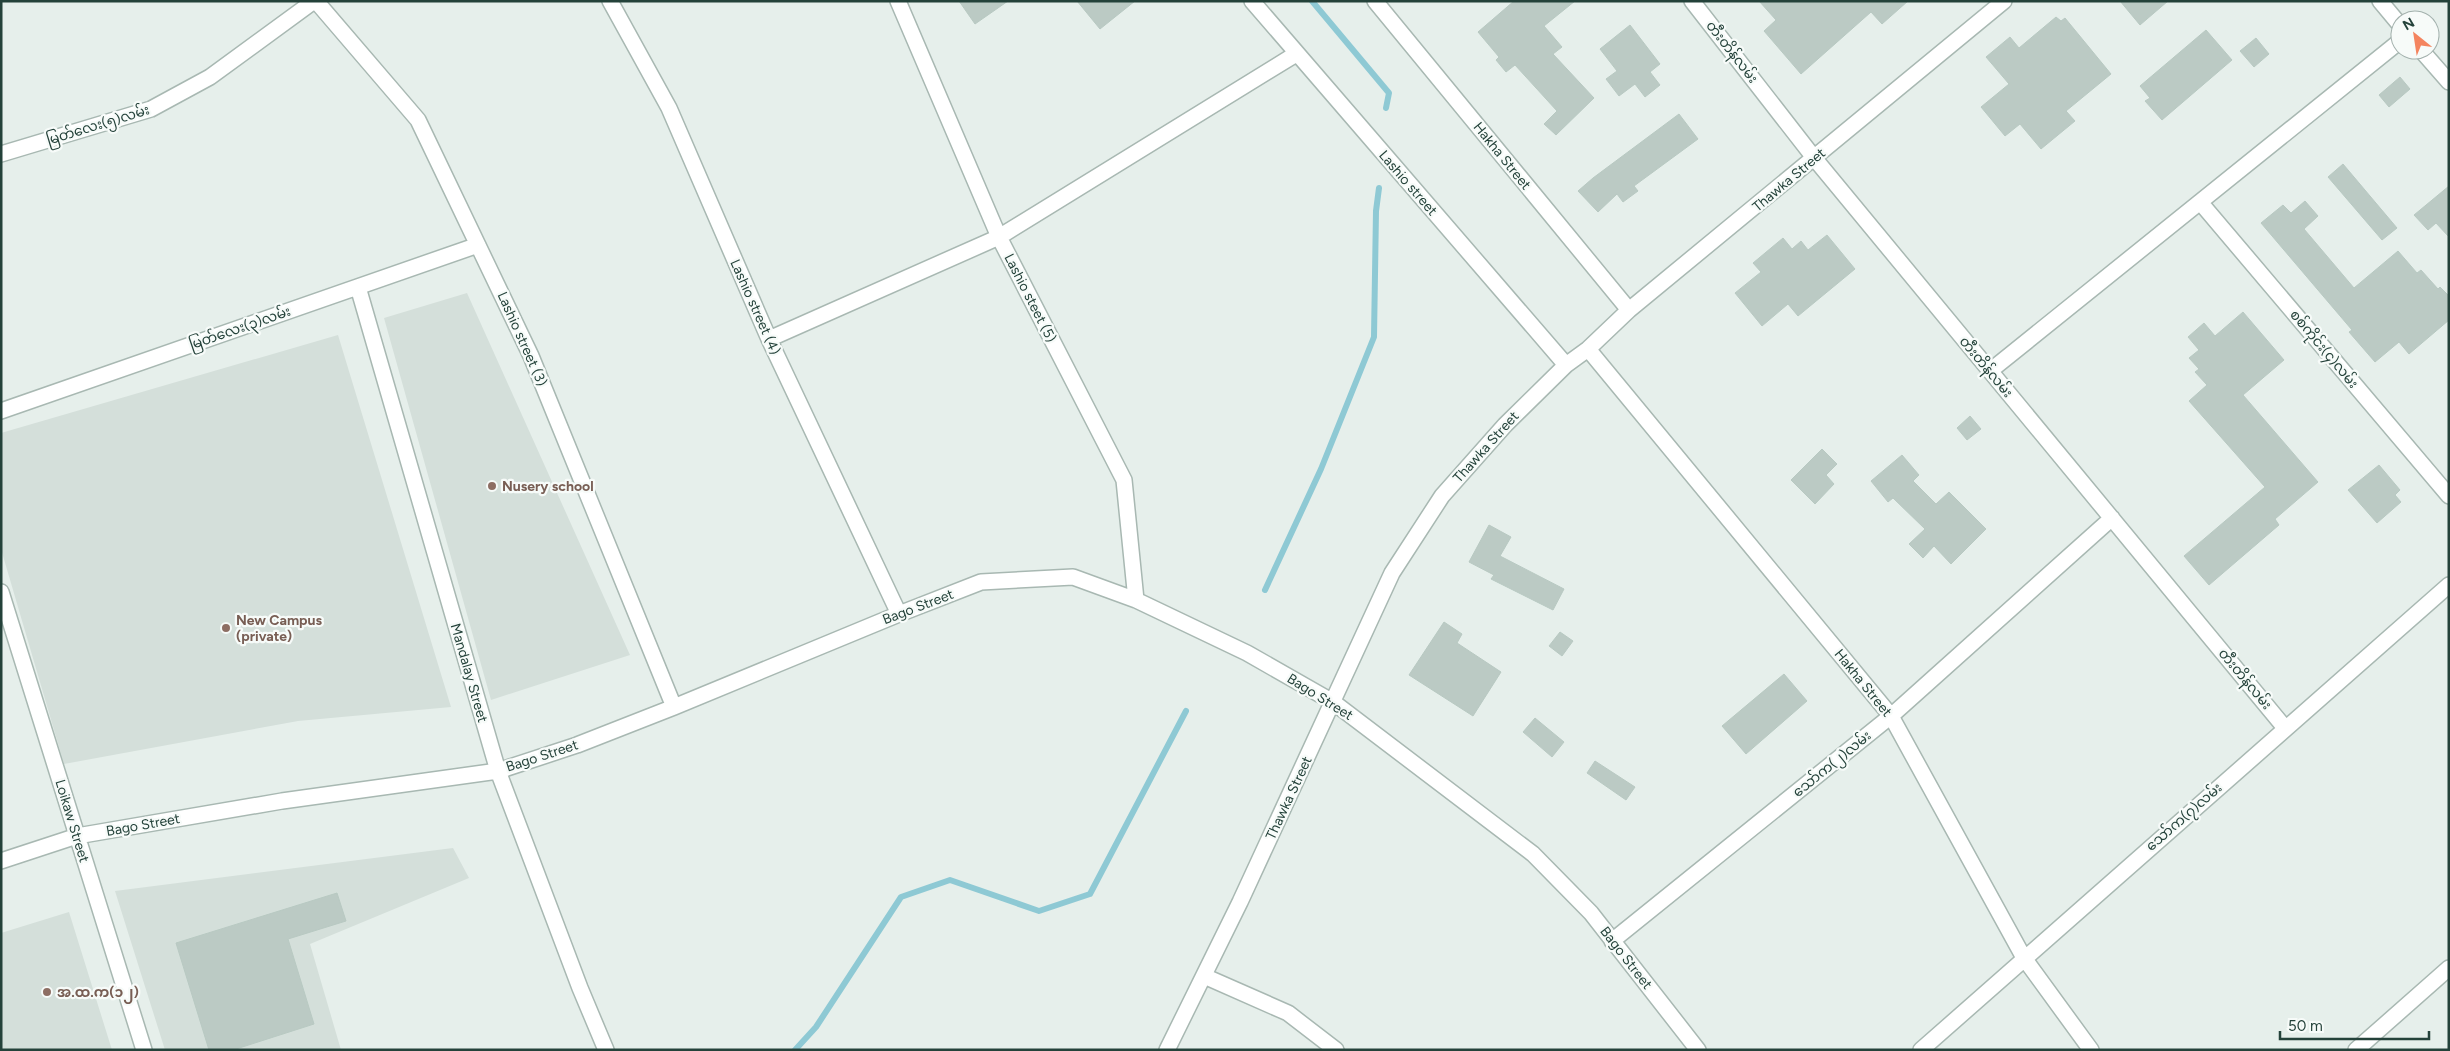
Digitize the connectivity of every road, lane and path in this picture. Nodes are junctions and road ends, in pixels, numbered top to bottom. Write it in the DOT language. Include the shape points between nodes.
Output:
graph roads {
  1 [pos="315,1"];
  2 [pos="610,1"];
  3 [pos="898,1"];
  4 [pos="1252,1"];
  5 [pos="1375,1"];
  6 [pos="1692,1"];
  7 [pos="2004,1"];
  8 [pos="2380,1"];
  9 [pos="2390,13"];
  10 [pos="2390,49"];
  11 [pos="1296,54"];
  12 [pos="2430,60"];
  13 [pos="2449,82"];
  14 [pos="1,154"];
  15 [pos="1815,159"];
  16 [pos="2200,202"];
  17 [pos="998,237"];
  18 [pos="478,245"];
  19 [pos="358,287"];
  20 [pos="1629,310"];
  21 [pos="768,340"];
  22 [pos="1588,349"];
  23 [pos="1566,364"];
  24 [pos="1990,370"];
  25 [pos="1,411"];
  26 [pos="2449,496"];
  27 [pos="2112,518"];
  28 [pos="2449,585"];
  29 [pos="1,592"];
  30 [pos="1136,600"];
  31 [pos="4,614"];
  32 [pos="899,614"];
  33 [pos="1334,702"];
  34 [pos="674,707"];
  35 [pos="1891,716"];
  36 [pos="2285,728"];
  37 [pos="498,771"];
  38 [pos="77,836"];
  39 [pos="1,861"];
  40 [pos="1612,940"];
  41 [pos="2024,958"];
  42 [pos="2449,968"];
  43 [pos="1204,976"];
  44 [pos="144,1050"];
  45 [pos="606,1050"];
  46 [pos="1167,1050"];
  47 [pos="1336,1050"];
  48 [pos="1698,1050"];
  49 [pos="1921,1050"];
  50 [pos="2091,1050"];
  51 [pos="2356,1050"];
  1 -- 14 [label="street, မြတ်လေး(၅)လမ်း" via="210,77 151,109"];
  1 -- 18 [label="street, Lashio street (3)" via="418,120"];
  2 -- 21 [label="street, Lashio street (4)" via="669,108"];
  3 -- 17 [label="street, Lashio steet (5)"];
  4 -- 11 [label="street, Lashio street"];
  5 -- 20 [label="street, Hakha Street"];
  6 -- 15 [label="street, တီးတိန်လမ်း"];
  7 -- 15 [label="street, Thawka Street"];
  8 -- 9 [label="street"];
  10 -- 16 [label="street"];
  11 -- 17 [label="street"];
  11 -- 23 [label="street, Lashio street"];
  12 -- 13 [label="street"];
  15 -- 20 [label="street, Thawka Street"];
  15 -- 24 [label="street, တီးတိန်လမ်း"];
  16 -- 24 [label="street"];
  16 -- 26 [label="street, စစ်ကိုင်း(၄)လမ်း"];
  17 -- 21 [label="street"];
  17 -- 30 [label="street, Lashio steet (5)" via="1124,480"];
  18 -- 19 [label="street, မြတ်လေး(၃)လမ်း"];
  18 -- 34 [label="street, Lashio street (3)" via="531,356"];
  19 -- 25 [label="street, မြတ်လေး(၃)လမ်း"];
  19 -- 37 [label="street, Mandalay Street"];
  20 -- 22 [label="street, Thawka Street"];
  21 -- 32 [label="street, Lashio street (4)"];
  22 -- 23 [label="street, Thawka Street"];
  22 -- 35 [label="street, Hakha Street"];
  23 -- 33 [label="street, Thawka Street" via="1505,425 1442,496 1392,573"];
  24 -- 27 [label="street, တီးတိန်လမ်း"];
  27 -- 35 [label="street, သော်က(၂)လမ်း"];
  27 -- 36 [label="street, တီးတိန်လမ်း"];
  28 -- 36 [label="street, သော်က(၇)လမ်း"];
  29 -- 31 [label="street, Loikaw Street"];
  30 -- 32 [label="street, Bago Street" via="1073,577 981,582"];
  30 -- 33 [label="street, Bago Street" via="1247,653"];
  31 -- 38 [label="street, Loikaw Street"];
  32 -- 34 [label="street, Bago Street"];
  33 -- 40 [label="street, Bago Street" via="1533,854 1591,913"];
  33 -- 43 [label="street, Thawka Street"];
  34 -- 37 [label="street, Bago Street" via="577,745"];
  35 -- 40 [label="street, သော်က(၂)လမ်း"];
  35 -- 41 [label="street, Hakha Street"];
  36 -- 41 [label="street, သော်က(၇)လမ်း"];
  37 -- 38 [label="street, Bago Street"];
  37 -- 45 [label="street, Mandalay Street"];
  38 -- 39 [label="street, Bago Street"];
  38 -- 44 [label="street, Loikaw Street"];
  40 -- 48 [label="street, Bago Street"];
  41 -- 49 [label="street, သော်က(၇)လမ်း"];
  41 -- 50 [label="street, Hakha Street"];
  42 -- 51 [label="street"];
  43 -- 46 [label="street, Thawka Street"];
  43 -- 47 [label="street" via="1288,1013"];
}
